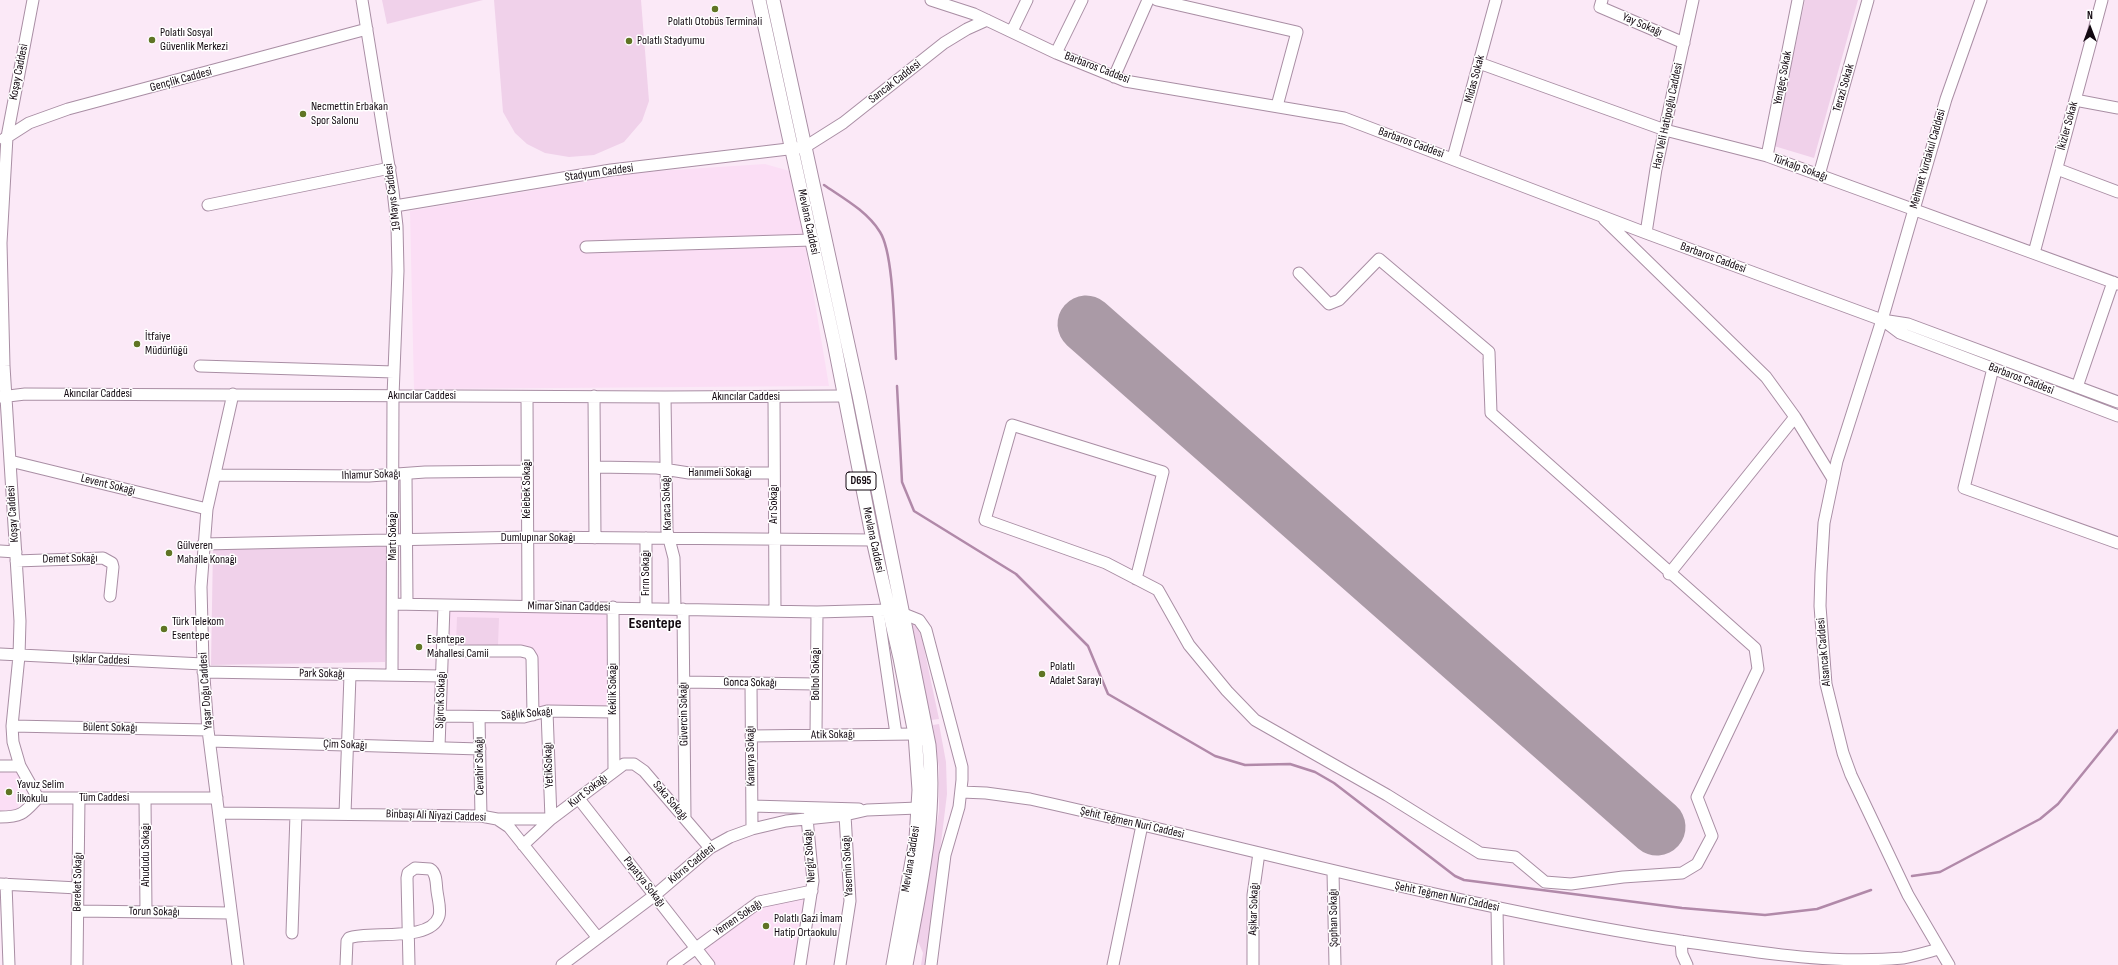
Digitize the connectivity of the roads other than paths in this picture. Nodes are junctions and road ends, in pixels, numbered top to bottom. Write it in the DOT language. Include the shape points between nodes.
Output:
graph roads {
  1 [pos="33,0"];
  2 [pos="362,0"];
  3 [pos="759,0"];
  4 [pos="773,0"];
  5 [pos="931,0"];
  6 [pos="1027,0"];
  7 [pos="1082,0"];
  8 [pos="1148,0"];
  9 [pos="1157,0"];
  10 [pos="1496,0"];
  11 [pos="1693,0"];
  12 [pos="1798,0"];
  13 [pos="1868,0"];
  14 [pos="1981,0"];
  15 [pos="2102,0"];
  16 [pos="1601,4"];
  17 [pos="964,5"];
  18 [pos="987,20"];
  19 [pos="367,29"];
  20 [pos="1012,31"];
  21 [pos="1684,43"];
  22 [pos="1056,53"];
  23 [pos="1479,63"];
  24 [pos="1114,77"];
  25 [pos="2075,100"];
  26 [pos="1278,106"];
  27 [pos="2118,108"];
  28 [pos="1665,130"];
  29 [pos="4,139"];
  30 [pos="799,148"];
  31 [pos="1767,156"];
  32 [pos="1453,158"];
  33 [pos="390,168"];
  34 [pos="2057,169"];
  35 [pos="1819,175"];
  36 [pos="2118,192"];
  37 [pos="208,205"];
  38 [pos="395,206"];
  39 [pos="1913,208"];
  40 [pos="1600,214"];
  41 [pos="1646,233"];
  42 [pos="812,240"];
  43 [pos="0,243"];
  44 [pos="586,247"];
  45 [pos="2034,253"];
  46 [pos="1299,273"];
  47 [pos="2116,283"];
  48 [pos="1882,320"];
  49 [pos="1489,360"];
  50 [pos="200,366"];
  51 [pos="1992,368"];
  52 [pos="394,372"];
  53 [pos="2077,387"];
  54 [pos="233,394"];
  55 [pos="393,396"];
  56 [pos="594,396"];
  57 [pos="844,396"];
  58 [pos="3,397"];
  59 [pos="527,397"];
  60 [pos="665,397"];
  61 [pos="774,397"];
  62 [pos="2118,402"];
  63 [pos="1491,413"];
  64 [pos="2118,416"];
  65 [pos="1795,417"];
  66 [pos="10,461"];
  67 [pos="595,467"];
  68 [pos="665,470"];
  69 [pos="527,471"];
  70 [pos="774,473"];
  71 [pos="406,474"];
  72 [pos="215,475"];
  73 [pos="392,475"];
  74 [pos="1833,479"];
  75 [pos="207,509"];
  76 [pos="527,537"];
  77 [pos="595,538"];
  78 [pos="646,538"];
  79 [pos="668,538"];
  80 [pos="774,539"];
  81 [pos="393,540"];
  82 [pos="406,540"];
  83 [pos="873,540"];
  84 [pos="2118,543"];
  85 [pos="203,544"];
  86 [pos="0,551"];
  87 [pos="16,556"];
  88 [pos="1669,574"];
  89 [pos="1136,579"];
  90 [pos="110,596"];
  91 [pos="392,604"];
  92 [pos="407,604"];
  93 [pos="444,606"];
  94 [pos="528,606"];
  95 [pos="613,607"];
  96 [pos="646,608"];
  97 [pos="679,609"];
  98 [pos="775,611"];
  99 [pos="884,611"];
  100 [pos="817,612"];
  101 [pos="904,614"];
  102 [pos="443,651"];
  103 [pos="0,654"];
  104 [pos="19,656"];
  105 [pos="203,668"];
  106 [pos="350,675"];
  107 [pos="392,675"];
  108 [pos="442,676"];
  109 [pos="684,682"];
  110 [pos="751,683"];
  111 [pos="816,684"];
  112 [pos="547,711"];
  113 [pos="613,712"];
  114 [pos="532,715"];
  115 [pos="440,716"];
  116 [pos="479,717"];
  117 [pos="12,726"];
  118 [pos="896,734"];
  119 [pos="915,734"];
  120 [pos="209,735"];
  121 [pos="751,736"];
  122 [pos="816,736"];
  123 [pos="347,745"];
  124 [pos="439,747"];
  125 [pos="480,749"];
  126 [pos="624,764"];
  127 [pos="0,766"];
  128 [pos="20,766"];
  129 [pos="614,771"];
  130 [pos="961,792"];
  131 [pos="38,798"];
  132 [pos="79,798"];
  133 [pos="145,798"];
  134 [pos="217,798"];
  135 [pos="579,799"];
  136 [pos="752,806"];
  137 [pos="918,808"];
  138 [pos="867,810"];
  139 [pos="219,813"];
  140 [pos="296,814"];
  141 [pos="345,814"];
  142 [pos="845,815"];
  143 [pos="481,816"];
  144 [pos="0,817"];
  145 [pos="684,818"];
  146 [pos="807,818"];
  147 [pos="497,819"];
  148 [pos="551,819"];
  149 [pos="1142,826"];
  150 [pos="752,829"];
  151 [pos="523,845"];
  152 [pos="710,848"];
  153 [pos="1259,853"];
  154 [pos="1333,872"];
  155 [pos="3,884"];
  156 [pos="78,888"];
  157 [pos="812,891"];
  158 [pos="655,895"];
  159 [pos="1497,908"];
  160 [pos="78,911"];
  161 [pos="146,912"];
  162 [pos="231,913"];
  163 [pos="292,933"];
  164 [pos="408,933"];
  165 [pos="598,938"];
  166 [pos="1681,941"];
  167 [pos="696,948"];
  168 [pos="1939,949"];
  169 [pos="1818,962"];
  170 [pos="8,965"];
  171 [pos="77,965"];
  172 [pos="238,965"];
  173 [pos="346,965"];
  174 [pos="409,965"];
  175 [pos="562,965"];
  176 [pos="673,965"];
  177 [pos="709,965"];
  178 [pos="800,965"];
  179 [pos="840,965"];
  180 [pos="893,965"];
  181 [pos="906,965"];
  182 [pos="931,965"];
  183 [pos="1113,965"];
  184 [pos="1253,965"];
  185 [pos="1336,965"];
  186 [pos="1498,965"];
  187 [pos="1687,965"];
  188 [pos="1949,965"];
  1 -- 29 [label="street, Koşay Caddesi"];
  2 -- 19 [label="street, 19 Mayıs Caddesi"];
  3 -- 30 [label="main road, Mevlana Caddesi / D695"];
  4 -- 30 [label="main road, Mevlana Caddesi / D695"];
  5 -- 17 [label="street, Barbaros Caddesi"];
  6 -- 20 [label="street"];
  7 -- 22 [label="street"];
  8 -- 24 [label="street"];
  9 -- 26 [label="street" via="1297,32"];
  10 -- 23 [label="street, Midas Sokak"];
  11 -- 21 [label="street, Hacı Veli Hatipoğlu Caddesi"];
  12 -- 31 [label="street, Yengeç Sokak"];
  13 -- 35 [label="street, Terazi Sokak"];
  14 -- 39 [label="street, Mehmet Yurdakul Caddesi" via="1946,99"];
  15 -- 25 [label="street, İkizler Sokak"];
  16 -- 21 [label="street, Yay Sokağı"];
  17 -- 18 [label="street, Barbaros Caddesi"];
  18 -- 20 [label="street, Barbaros Caddesi"];
  18 -- 30 [label="street, Sancak Caddesi" via="944,43 843,122"];
  19 -- 29 [label="street, Gençlik Caddesi" via="68,109 29,124"];
  19 -- 33 [label="street, 19 Mayıs Caddesi"];
  20 -- 22 [label="street, Barbaros Caddesi"];
  21 -- 28 [label="street, Hacı Veli Hatipoğlu Caddesi"];
  22 -- 24 [label="street, Barbaros Caddesi"];
  23 -- 28 [label="street, Türkalp Sokağı"];
  23 -- 32 [label="street, Midas Sokak"];
  24 -- 26 [label="street, Barbaros Caddesi" via="1141,84"];
  25 -- 27 [label="street"];
  25 -- 34 [label="street, İkizler Sokak"];
  26 -- 32 [label="street, Barbaros Caddesi" via="1344,118"];
  28 -- 31 [label="street, Türkalp Sokağı"];
  28 -- 41 [label="street, Hacı Veli Hatipoğlu Caddesi"];
  29 -- 43 [label="street, Koşay Caddesi"];
  30 -- 38 [label="street, Stadyum Caddesi" via="611,170"];
  30 -- 42 [label="main road, Mevlana Caddesi / D695"];
  30 -- 101 [label="main road, Mevlana Caddesi / D695"];
  31 -- 35 [label="street, Türkalp Sokağı"];
  32 -- 40 [label="street, Barbaros Caddesi"];
  33 -- 37 [label="street"];
  33 -- 38 [label="street, 19 Mayıs Caddesi"];
  34 -- 36 [label="street"];
  34 -- 45 [label="street, İkizler Sokak"];
  35 -- 39 [label="street, Türkalp Sokağı"];
  38 -- 52 [label="street, 19 Mayıs Caddesi" via="398,271"];
  39 -- 45 [label="street, Türkalp Sokağı"];
  39 -- 48 [label="street, Mehmet Yurdakul Caddesi"];
  40 -- 41 [label="street, Barbaros Caddesi"];
  40 -- 65 [label="street" via="1766,377"];
  41 -- 48 [label="street, Barbaros Caddesi"];
  42 -- 44 [label="street"];
  42 -- 57 [label="main road, Mevlana Caddesi / D695"];
  43 -- 58 [label="street, Koşay Caddesi"];
  45 -- 47 [label="street, Türkalp Sokağı"];
  46 -- 63 [label="street" via="1328,304 1339,300 1379,259 1489,352"];
  47 -- 53 [label="street"];
  48 -- 51 [label="street, Barbaros Caddesi" via="1900,333"];
  48 -- 53 [label="street, Barbaros Caddesi" via="1908,324"];
  48 -- 74 [label="street, Alsancak Caddesi"];
  49 -- 63 [label="street"];
  50 -- 52 [label="street"];
  51 -- 64 [label="street, Barbaros Caddesi"];
  51 -- 84 [label="street" via="1964,488"];
  52 -- 55 [label="street, 19 Mayıs Caddesi"];
  53 -- 62 [label="street, Barbaros Caddesi"];
  54 -- 55 [label="street, Akıncılar Caddesi"];
  54 -- 58 [label="street, Akıncılar Caddesi" via="25,394"];
  54 -- 72 [label="street, Yaşar Doğu Caddesi"];
  55 -- 59 [label="street, Akıncılar Caddesi"];
  55 -- 73 [label="street, Martı Sokağı"];
  56 -- 59 [label="street, Akıncılar Caddesi"];
  56 -- 60 [label="street, Akıncılar Caddesi"];
  56 -- 67 [label="street"];
  57 -- 61 [label="street, Akıncılar Caddesi"];
  57 -- 83 [label="main road, Mevlana Caddesi / D695"];
  58 -- 66 [label="street, Koşay Caddesi"];
  59 -- 69 [label="street, Kelebek Sokağı"];
  60 -- 61 [label="street, Akıncılar Caddesi"];
  60 -- 68 [label="street, Karaca Sokağı"];
  61 -- 70 [label="street, Arı Sokağı"];
  63 -- 88 [label="street"];
  65 -- 74 [label="street"];
  65 -- 88 [label="street"];
  66 -- 75 [label="street, Levent Sokağı"];
  66 -- 87 [label="street, Koşay Caddesi"];
  67 -- 68 [label="street, Hanımeli Sokağı"];
  67 -- 77 [label="street"];
  68 -- 70 [label="street, Hanımeli Sokağı" via="689,473"];
  68 -- 79 [label="street, Karaca Sokağı"];
  69 -- 71 [label="street, Ihlamur Sokağı"];
  69 -- 76 [label="street, Kelebek Sokağı"];
  70 -- 80 [label="street, Arı Sokağı"];
  71 -- 73 [label="street, Ihlamur Sokağı"];
  71 -- 82 [label="street, Martı Sokağı"];
  72 -- 73 [label="street, Ihlamur Sokağı"];
  72 -- 75 [label="street, Yaşar Doğu Caddesi"];
  73 -- 81 [label="street, Martı Sokağı"];
  74 -- 168 [label="street, Alsancak Caddesi" via="1824,523 1820,606 1825,677 1830,706 1851,775 1908,895"];
  75 -- 85 [label="street, Yaşar Doğu Caddesi"];
  76 -- 77 [label="street, Dumlupınar Sokağı"];
  76 -- 82 [label="street, Dumlupınar Sokağı"];
  76 -- 94 [label="street, Kelebek Sokağı"];
  77 -- 78 [label="street, Dumlupınar Sokağı"];
  78 -- 79 [label="street, Dumlupınar Sokağı"];
  78 -- 96 [label="street, Fırın Sokağı"];
  79 -- 80 [label="street, Dumlupınar Sokağı"];
  79 -- 97 [label="street, Karaca Sokağı" via="674,558"];
  80 -- 83 [label="street, Dumlupınar Sokağı"];
  80 -- 98 [label="street, Arı Sokağı"];
  81 -- 82 [label="street, Dumlupınar Sokağı"];
  81 -- 85 [label="street, Dumlupınar Sokağı"];
  81 -- 91 [label="street, Martı Sokağı"];
  82 -- 92 [label="street, Martı Sokağı"];
  83 -- 99 [label="main road, Mevlana Caddesi / D695"];
  85 -- 105 [label="street, Yaşar Doğu Caddesi"];
  86 -- 87 [label="street"];
  87 -- 90 [label="street, Demet Sokağı" via="108,560 113,567"];
  87 -- 104 [label="street, Koşay Caddesi" via="20,621"];
  88 -- 89 [label="street" via="1755,648 1758,669 1697,797 1712,836 1697,864 1682,873 1571,884 1545,882 1516,857 1480,853 1387,795 1255,720 1227,691 1190,645 1158,590"];
  89 -- 89 [label="street" via="1106,563 985,520 1012,425 1162,472"];
  91 -- 92 [label="street, Mimar Sinan Caddesi"];
  91 -- 107 [label="street, Martı Sokağı"];
  92 -- 93 [label="street, Mimar Sinan Caddesi"];
  93 -- 94 [label="street, Mimar Sinan Caddesi"];
  93 -- 102 [label="street, Sığırcık Sokağı"];
  94 -- 95 [label="street, Mimar Sinan Caddesi"];
  95 -- 96 [label="street, Mimar Sinan Caddesi"];
  95 -- 113 [label="street, Keklik Sokağı"];
  96 -- 97 [label="street, Mimar Sinan Caddesi"];
  97 -- 98 [label="street, Mimar Sinan Caddesi"];
  97 -- 109 [label="street, Güvercin Sokağı"];
  98 -- 100 [label="street, Mimar Sinan Caddesi"];
  99 -- 100 [label="street, Mimar Sinan Caddesi"];
  99 -- 118 [label="street"];
  99 -- 119 [label="main road, Mevlana Caddesi / D695"];
  100 -- 111 [label="street, Bolbol Sokağı"];
  101 -- 130 [label="street" via="919,620 926,630 962,767"];
  101 -- 181 [label="main road, Mevlana Caddesi / D695" via="927,731 932,781 929,834"];
  102 -- 108 [label="street, Sığırcık Sokağı"];
  102 -- 114 [label="street" via="529,653 532,658"];
  103 -- 104 [label="street, Işıklar Caddesi"];
  104 -- 105 [label="street, Işıklar Caddesi"];
  104 -- 117 [label="street, Koşay Caddesi"];
  105 -- 106 [label="street, Park Sokağı"];
  105 -- 120 [label="street, Yaşar Doğu Caddesi"];
  106 -- 107 [label="street, Park Sokağı"];
  106 -- 123 [label="street"];
  107 -- 108 [label="street, Park Sokağı"];
  108 -- 115 [label="street, Sığırcık Sokağı"];
  109 -- 110 [label="street, Gonca Sokağı"];
  109 -- 145 [label="street, Güvercin Sokağı"];
  110 -- 111 [label="street, Gonca Sokağı"];
  110 -- 121 [label="street, Kanarya Sokağı"];
  111 -- 122 [label="street, Bolbol Sokağı"];
  112 -- 113 [label="street, Sağlık Sokağı"];
  112 -- 114 [label="street, Sağlık Sokağı"];
  112 -- 148 [label="street, YetikSokağı"];
  113 -- 129 [label="street, Keklik Sokağı"];
  114 -- 116 [label="street, Sağlık Sokağı"];
  115 -- 116 [label="street, Sağlık Sokağı"];
  115 -- 124 [label="street, Sığırcık Sokağı"];
  116 -- 125 [label="street, Cevahir Sokağı"];
  117 -- 120 [label="street, Bülent Sokağı"];
  117 -- 128 [label="street, Koşay Caddesi" via="13,742"];
  118 -- 119 [label="street, Atik Sokağı"];
  118 -- 122 [label="street, Atik Sokağı"];
  119 -- 137 [label="main road, Mevlana Caddesi / D695"];
  120 -- 123 [label="street, Çim Sokağı"];
  120 -- 134 [label="street, Yaşar Doğu Caddesi"];
  121 -- 122 [label="street, Atik Sokağı"];
  121 -- 136 [label="street, Kanarya Sokağı"];
  123 -- 124 [label="street, Çim Sokağı"];
  123 -- 141 [label="street"];
  124 -- 125 [label="street, Çim Sokağı"];
  125 -- 143 [label="street, Cevahir Sokağı"];
  126 -- 129 [label="street, Kurt Sokağı"];
  126 -- 145 [label="street, Saka Sokağı" via="634,764 644,771"];
  127 -- 128 [label="street"];
  128 -- 131 [label="street, Koşay Caddesi"];
  129 -- 135 [label="street, Kurt Sokağı"];
  130 -- 149 [label="street, Şehit Teğmen Nuri Caddesi" via="1030,799"];
  130 -- 182 [label="street" via="946,855"];
  131 -- 132 [label="street, Tüm Caddesi"];
  131 -- 144 [label="street" via="21,815"];
  132 -- 133 [label="street, Tüm Caddesi"];
  132 -- 156 [label="street, Bereket Sokağı"];
  133 -- 134 [label="street, Tüm Caddesi"];
  133 -- 161 [label="street, Ahududu Sokağı"];
  134 -- 139 [label="street, Yaşar Doğu Caddesi"];
  135 -- 148 [label="street, Kurt Sokağı"];
  135 -- 158 [label="street, Papatya Sokağı"];
  136 -- 138 [label="street, Kıbrıs Caddesi"];
  136 -- 150 [label="street, Kanarya Sokağı"];
  137 -- 138 [label="street, Kıbrıs Caddesi"];
  137 -- 180 [label="main road, Mevlana Caddesi / D695" via="912,860"];
  138 -- 142 [label="street, Kıbrıs Caddesi"];
  139 -- 140 [label="street, Binbaşı Ali Niyazi Caddesi"];
  139 -- 162 [label="street, Yaşar Doğu Caddesi"];
  140 -- 141 [label="street, Binbaşı Ali Niyazi Caddesi"];
  140 -- 163 [label="street"];
  141 -- 143 [label="street, Binbaşı Ali Niyazi Caddesi"];
  142 -- 146 [label="street, Kıbrıs Caddesi"];
  142 -- 179 [label="street, Yasemin Sokağı" via="850,901"];
  143 -- 147 [label="street, Binbaşı Ali Niyazi Caddesi"];
  145 -- 152 [label="street, Saka Sokağı"];
  146 -- 150 [label="street, Kıbrıs Caddesi"];
  146 -- 157 [label="street, Nergiz Sokağı" via="813,871"];
  147 -- 148 [label="street"];
  147 -- 151 [label="street, Binbaşı Ali Niyazi Caddesi" via="509,827"];
  148 -- 151 [label="street, Kurt Sokağı"];
  149 -- 153 [label="street, Şehit Teğmen Nuri Caddesi"];
  149 -- 183 [label="street"];
  150 -- 152 [label="street, Kıbrıs Caddesi"];
  151 -- 165 [label="street, Binbaşı Ali Niyazi Caddesi"];
  152 -- 158 [label="street, Kıbrıs Caddesi"];
  153 -- 154 [label="street, Şehit Teğmen Nuri Caddesi"];
  153 -- 184 [label="street, Aşikar Sokağı" via="1253,895"];
  154 -- 159 [label="street, Şehit Teğmen Nuri Caddesi"];
  154 -- 185 [label="street, Şophan Sokağı"];
  155 -- 156 [label="street"];
  155 -- 170 [label="street"];
  156 -- 160 [label="street, Bereket Sokağı"];
  157 -- 167 [label="street, Yemen Sokağı" via="759,902"];
  157 -- 178 [label="street, Nergiz Sokağı"];
  158 -- 165 [label="street, Kıbrıs Caddesi"];
  158 -- 167 [label="street, Papatya Sokağı"];
  159 -- 166 [label="street, Şehit Teğmen Nuri Caddesi"];
  159 -- 186 [label="street"];
  160 -- 161 [label="street, Torun Sokağı"];
  160 -- 171 [label="street, Bereket Sokağı"];
  161 -- 162 [label="street, Torun Sokağı"];
  162 -- 172 [label="street, Yaşar Doğu Caddesi"];
  164 -- 164 [label="street" via="433,924 439,917 435,874 430,869 415,868 408,873"];
  164 -- 173 [label="street" via="349,938"];
  164 -- 174 [label="street"];
  165 -- 175 [label="street, Kıbrıs Caddesi"];
  166 -- 169 [label="street, Şehit Teğmen Nuri Caddesi"];
  166 -- 187 [label="street" via="1682,954"];
  167 -- 176 [label="street, Yemen Sokağı"];
  167 -- 177 [label="street, Papatya Sokağı"];
  168 -- 169 [label="street, Şehit Teğmen Nuri Caddesi" via="1904,958"];
  168 -- 188 [label="street, Alsancak Caddesi"];
}
